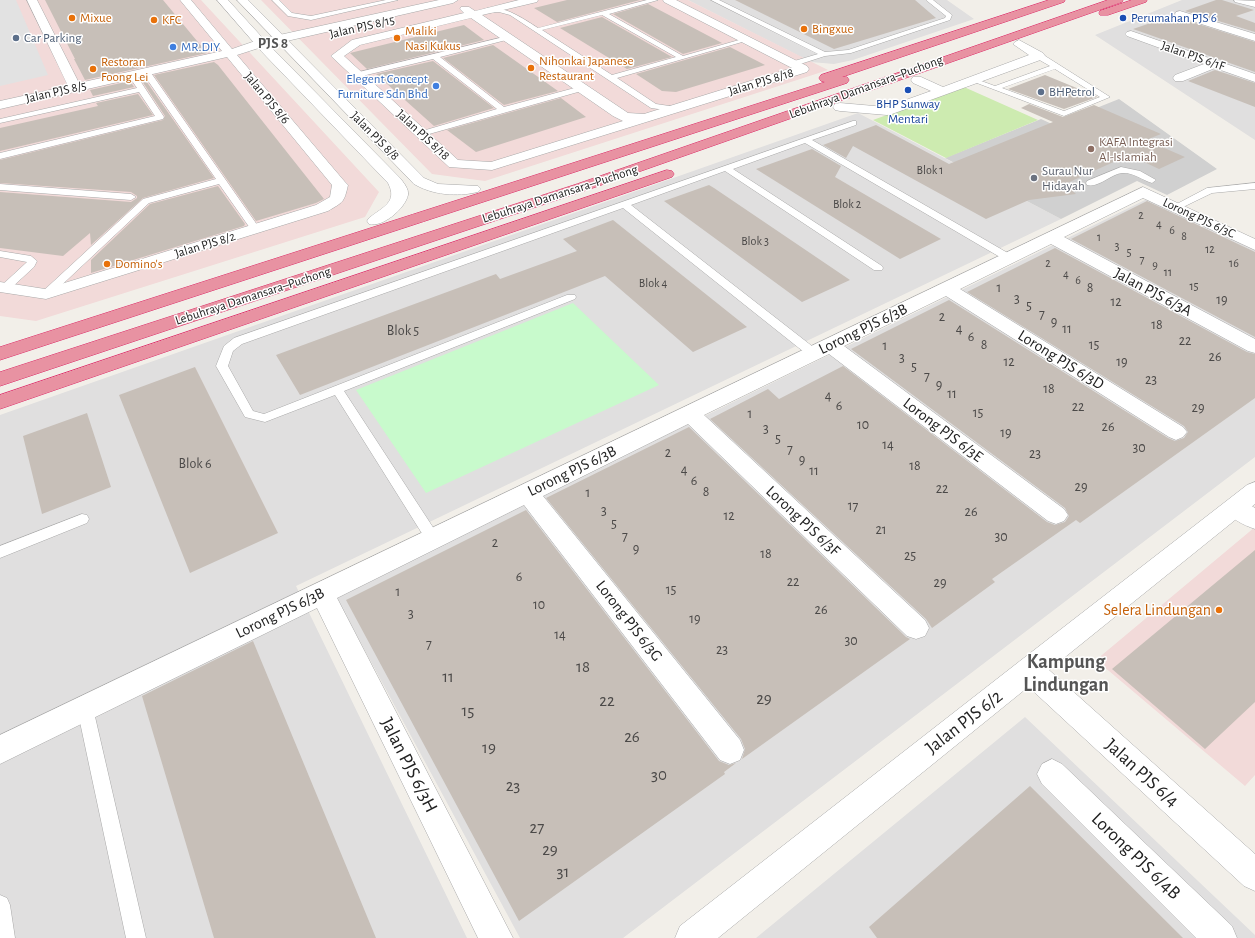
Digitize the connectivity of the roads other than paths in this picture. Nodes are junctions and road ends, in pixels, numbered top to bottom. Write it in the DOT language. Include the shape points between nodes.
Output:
graph roads {
  1 [pos="32,0"];
  2 [pos="184,0"];
  3 [pos="222,0"];
  4 [pos="242,0"];
  5 [pos="275,0"];
  6 [pos="396,0"];
  7 [pos="532,0"];
  8 [pos="655,0"];
  9 [pos="668,0"];
  10 [pos="714,0"];
  11 [pos="929,0"];
  12 [pos="1060,0"];
  13 [pos="1088,0"];
  14 [pos="1118,0"];
  15 [pos="1142,0"];
  16 [pos="1239,0"];
  17 [pos="454,1"];
  18 [pos="474,2"];
  19 [pos="520,3"];
  20 [pos="1255,4"];
  21 [pos="478,13"];
  22 [pos="603,13"];
  23 [pos="512,14"];
  24 [pos="1180,14"];
  25 [pos="1008,18"];
  26 [pos="536,30"];
  27 [pos="1131,34"];
  28 [pos="508,38"];
  29 [pos="1255,38"];
  30 [pos="746,40"];
  31 [pos="282,42"];
  32 [pos="960,42"];
  33 [pos="1019,44"];
  34 [pos="263,46"];
  35 [pos="229,53"];
  36 [pos="824,54"];
  37 [pos="434,56"];
  38 [pos="1039,56"];
  39 [pos="682,58"];
  40 [pos="794,64"];
  41 [pos="1215,64"];
  42 [pos="1056,66"];
  43 [pos="146,72"];
  44 [pos="132,75"];
  45 [pos="358,75"];
  46 [pos="610,78"];
  47 [pos="1179,78"];
  48 [pos="1255,78"];
  49 [pos="917,80"];
  50 [pos="973,80"];
  51 [pos="75,88"];
  52 [pos="582,88"];
  53 [pos="995,88"];
  54 [pos="142,89"];
  55 [pos="942,91"];
  56 [pos="0,105"];
  57 [pos="654,106"];
  58 [pos="840,107"];
  59 [pos="673,109"];
  60 [pos="503,110"];
  61 [pos="618,113"];
  62 [pos="644,118"];
  63 [pos="0,121"];
  64 [pos="853,123"];
  65 [pos="767,132"];
  66 [pos="596,133"];
  67 [pos="422,134"];
  68 [pos="806,140"];
  69 [pos="684,152"];
  70 [pos="0,156"];
  71 [pos="726,168"];
  72 [pos="1160,172"];
  73 [pos="222,180"];
  74 [pos="1090,183"];
  75 [pos="1148,186"];
  76 [pos="1255,186"];
  77 [pos="0,187"];
  78 [pos="472,190"];
  79 [pos="131,197"];
  80 [pos="337,199"];
  81 [pos="624,204"];
  82 [pos="1176,207"];
  83 [pos="375,221"];
  84 [pos="255,229"];
  85 [pos="1051,237"];
  86 [pos="1255,245"];
  87 [pos="0,254"];
  88 [pos="1009,258"];
  89 [pos="878,268"];
  90 [pos="2,287"];
  91 [pos="946,288"];
  92 [pos="46,294"];
  93 [pos="571,297"];
  94 [pos="0,339"];
  95 [pos="1255,346"];
  96 [pos="822,349"];
  97 [pos="0,354"];
  98 [pos="0,379"];
  99 [pos="337,390"];
  100 [pos="0,402"];
  101 [pos="690,414"];
  102 [pos="1176,432"];
  103 [pos="1255,491"];
  104 [pos="528,493"];
  105 [pos="1235,507"];
  106 [pos="1056,515"];
  107 [pos="82,519"];
  108 [pos="1255,520"];
  109 [pos="433,539"];
  110 [pos="0,552"];
  111 [pos="322,593"];
  112 [pos="916,628"];
  113 [pos="1029,670"];
  114 [pos="85,708"];
  115 [pos="0,750"];
  116 [pos="730,750"];
  117 [pos="1052,774"];
  118 [pos="1255,875"];
  119 [pos="0,905"];
  120 [pos="5,938"];
  121 [pos="136,938"];
  122 [pos="496,938"];
  123 [pos="692,938"];
  124 [pos="1220,938"];
  1 -- 51 [label="street"];
  2 -- 35 [label="street, Jalan PJS 8/6"];
  3 -- 34 [label="street, Jalan PJS 8/8"];
  4 -- 31 [label="street, Jalan PJS 8/8"];
  5 -- 6 [label="lane" via="290,15 311,18"];
  7 -- 19 [label="street, Jalan PJS 8/18"];
  8 -- 22 [label="lane"];
  9 -- 30 [label="street, Jalan PJS 8/18"];
  10 -- 36 [label="lane"];
  11 -- 36 [label="lane" via="949,15 948,19 849,52"];
  12 -- 25 [label="highway"];
  13 -- 32 [label="highway, Lebuhraya Damansara–Puchong"];
  14 -- 69 [label="highway, Lebuhraya Damansara–Puchong"];
  15 -- 33 [label="highway"];
  16 -- 20 [label="street"];
  17 -- 18 [label="street, Jalan PJS 8/15"];
  17 -- 21 [label="street, Jalan PJS 8/18"];
  17 -- 31 [label="street, Jalan PJS 8/15"];
  19 -- 21 [label="street, Jalan PJS 8/18"];
  19 -- 23 [label="lane" via="513,7"];
  21 -- 23 [label="lane" via="499,10"];
  21 -- 28 [label="street, Jalan PJS 8/18"];
  21 -- 45 [label="street, Jalan PJS 8/18" via="356,42 337,56"];
  22 -- 26 [label="lane"];
  22 -- 39 [label="lane"];
  23 -- 26 [label="lane"];
  24 -- 29 [label="street"];
  25 -- 32 [label="highway"];
  25 -- 78 [label="highway"];
  26 -- 46 [label="lane"];
  27 -- 41 [label="street, Jalan PJS 6/1F"];
  28 -- 37 [label="lane"];
  28 -- 52 [label="street, Jalan PJS 8/18"];
  30 -- 39 [label="lane"];
  30 -- 40 [label="street, Jalan PJS 8/18"];
  31 -- 34 [label="street, Jalan PJS 8/15"];
  31 -- 78 [label="street, Jalan PJS 8/8" via="419,181 427,187 436,189"];
  32 -- 97 [label="highway, Lebuhraya Damansara–Puchong"];
  33 -- 38 [label="street"];
  33 -- 49 [label="highway"];
  34 -- 35 [label="street, Jalan PJS 8/15"];
  34 -- 83 [label="street, Jalan PJS 8/8" via="395,182 400,191 398,198 391,209"];
  35 -- 43 [label="street, Jalan PJS 8/5"];
  35 -- 80 [label="street, Jalan PJS 8/6" via="340,185"];
  36 -- 40 [label="lane"];
  37 -- 45 [label="lane"];
  37 -- 60 [label="lane"];
  38 -- 42 [label="lane"];
  38 -- 50 [label="street"];
  39 -- 46 [label="lane"];
  40 -- 59 [label="street, Jalan PJS 8/18" via="803,69"];
  41 -- 47 [label="street"];
  41 -- 48 [label="street, Jalan PJS 6/1F"];
  42 -- 53 [label="lane"];
  42 -- 53 [label="lane" via="1106,96 1064,114"];
  43 -- 44 [label="street, Jalan PJS 8/5"];
  43 -- 73 [label="lane"];
  44 -- 51 [label="street, Jalan PJS 8/5"];
  44 -- 54 [label="lane"];
  45 -- 67 [label="street, Jalan PJS 8/18"];
  46 -- 57 [label="lane"];
  49 -- 55 [label="street"];
  49 -- 58 [label="highway"];
  50 -- 53 [label="lane"];
  50 -- 55 [label="street"];
  51 -- 56 [label="street, Jalan PJS 8/5"];
  52 -- 60 [label="lane"];
  52 -- 61 [label="street, Jalan PJS 8/18"];
  54 -- 63 [label="lane"];
  54 -- 70 [label="lane" via="160,117"];
  55 -- 58 [label="street" via="888,111"];
  57 -- 59 [label="lane"];
  57 -- 62 [label="lane" via="652,112"];
  58 -- 65 [label="highway"];
  59 -- 62 [label="street, Jalan PJS 8/18"];
  60 -- 67 [label="lane"];
  61 -- 62 [label="street, Jalan PJS 8/18" via="625,117"];
  61 -- 66 [label="street, Jalan PJS 8/18" via="609,125"];
  62 -- 66 [label="street, Jalan PJS 8/18"];
  64 -- 68 [label="lane"];
  65 -- 69 [label="highway"];
  65 -- 100 [label="highway" via="754,143 548,217"];
  66 -- 67 [label="street, Jalan PJS 8/18" via="492,166 454,164"];
  68 -- 71 [label="lane"];
  68 -- 88 [label="lane"];
  69 -- 98 [label="highway, Lebuhraya Damansara–Puchong"];
  71 -- 81 [label="lane"];
  71 -- 89 [label="lane"];
  72 -- 75 [label="lane"];
  73 -- 84 [label="lane"];
  73 -- 92 [label="lane" via="146,201"];
  74 -- 75 [label="lane" via="1121,170 1137,173"];
  75 -- 82 [label="street, Lorong PJS 6/3C"];
  75 -- 85 [label="street, Lorong PJS 6/3B"];
  76 -- 82 [label="lane" via="1210,190"];
  77 -- 79 [label="lane"];
  78 -- 83 [label="highway"];
  80 -- 84 [label="street, Jalan PJS 8/2" via="322,208"];
  81 -- 96 [label="lane"];
  81 -- 99 [label="lane" via="238,341 228,349 222,366 249,414 265,418"];
  82 -- 86 [label="street, Lorong PJS 6/3C"];
  83 -- 94 [label="highway"];
  84 -- 92 [label="street, Jalan PJS 8/2"];
  85 -- 88 [label="street, Lorong PJS 6/3B"];
  85 -- 95 [label="street, Jalan PJS 6/3A"];
  87 -- 90 [label="lane" via="32,261"];
  88 -- 91 [label="street, Lorong PJS 6/3B"];
  90 -- 92 [label="street, Jalan PJS 8/2"];
  91 -- 96 [label="street, Lorong PJS 6/3B"];
  91 -- 102 [label="street, Lorong PJS 6/3D"];
  93 -- 99 [label="lane"];
  96 -- 101 [label="street, Lorong PJS 6/3B"];
  96 -- 106 [label="street, Lorong PJS 6/3E"];
  99 -- 109 [label="lane"];
  101 -- 104 [label="street, Lorong PJS 6/3B"];
  101 -- 112 [label="street, Lorong PJS 6/3F"];
  103 -- 105 [label="street, Jalan PJS 6/2"];
  104 -- 109 [label="street, Lorong PJS 6/3B"];
  104 -- 116 [label="street, Lorong PJS 6/3G"];
  105 -- 108 [label="street"];
  105 -- 113 [label="street, Jalan PJS 6/2"];
  107 -- 110 [label="lane"];
  109 -- 111 [label="street, Lorong PJS 6/3B"];
  111 -- 114 [label="street, Lorong PJS 6/3B"];
  111 -- 122 [label="street, Jalan PJS 6/3H"];
  113 -- 118 [label="street, Jalan PJS 6/4"];
  113 -- 123 [label="street, Jalan PJS 6/2"];
  114 -- 115 [label="street, Lorong PJS 6/3B"];
  114 -- 121 [label="lane"];
  117 -- 124 [label="street, Lorong PJS 6/4B"];
  119 -- 120 [label="lane"];
}
